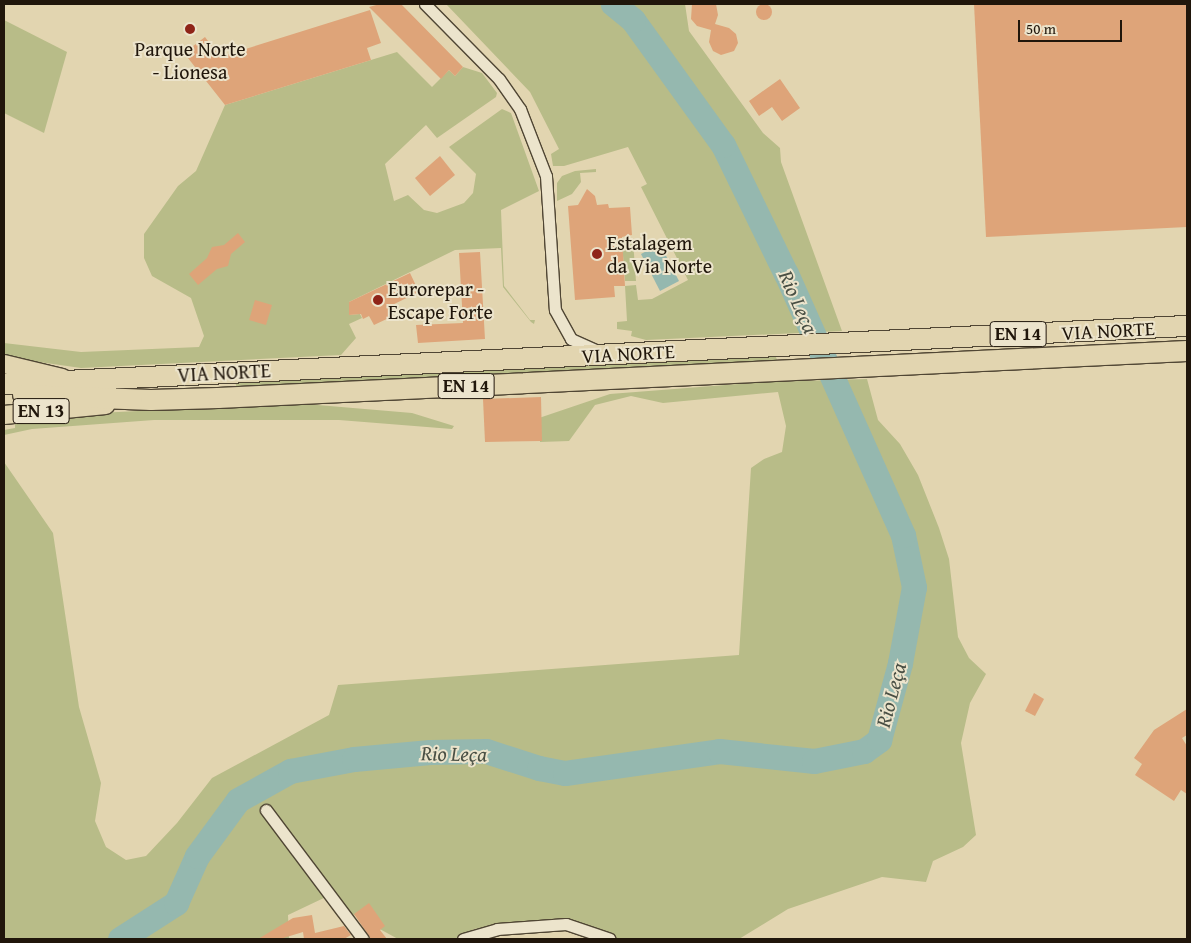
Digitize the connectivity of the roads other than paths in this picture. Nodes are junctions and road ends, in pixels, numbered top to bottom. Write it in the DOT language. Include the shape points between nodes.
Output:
graph roads {
  1 [pos="425,4"];
  2 [pos="1187,326"];
  3 [pos="1187,351"];
  4 [pos="604,354"];
  5 [pos="4,364"];
  6 [pos="70,379"];
  7 [pos="4,384"];
  8 [pos="4,395"];
  9 [pos="151,400"];
  10 [pos="4,415"];
  11 [pos="266,810"];
  12 [pos="363,939"];
  13 [pos="463,939"];
  14 [pos="610,939"];
  1 -- 4 [label="street" via="499,79 520,109 546,176 554,310 571,339"];
  2 -- 4 [label="highway, VIA NORTE / EN 14"];
  3 -- 9 [label="highway, VIA NORTE / EN 14"];
  4 -- 6 [label="highway, VIA NORTE / EN 14"];
  5 -- 6 [label="main road, EN 13"];
  6 -- 7 [label="highway, EN 14"];
  8 -- 9 [label="highway, EN 14"];
  9 -- 10 [label="main road, EN 13"];
  11 -- 12 [label="street"];
  13 -- 14 [label="street" via="497,929 566,924"];
}
